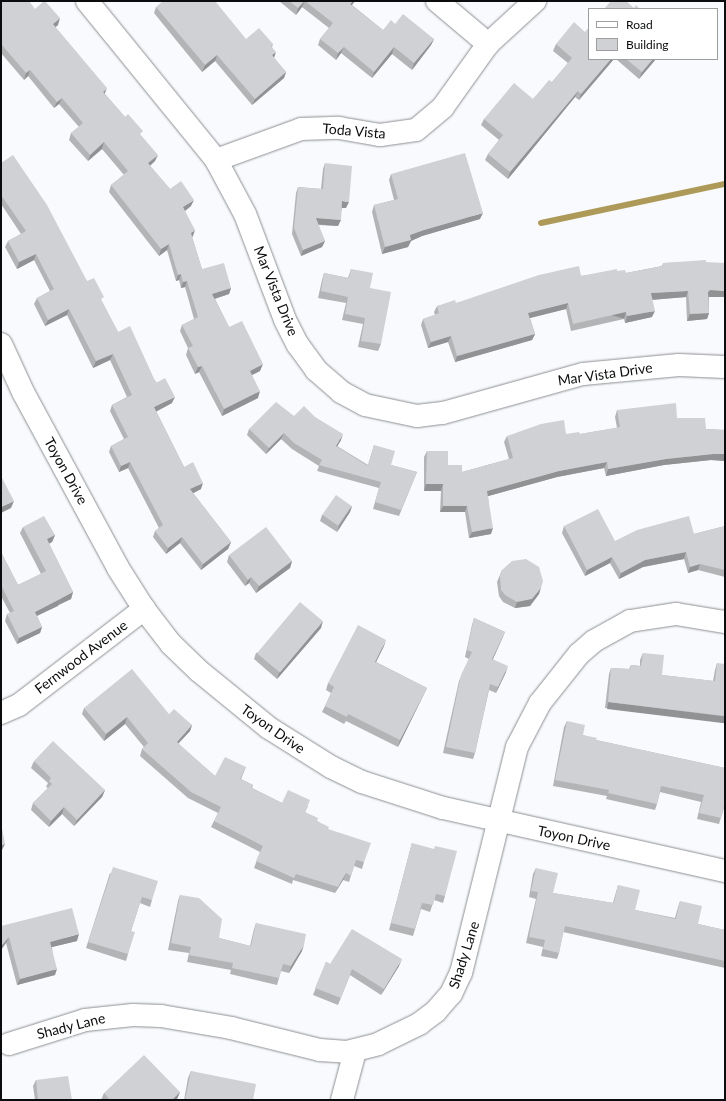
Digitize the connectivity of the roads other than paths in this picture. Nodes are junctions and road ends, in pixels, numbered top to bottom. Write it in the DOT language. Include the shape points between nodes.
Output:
graph roads {
  1 [pos="87,1"];
  2 [pos="437,1"];
  3 [pos="535,1"];
  4 [pos="488,44"];
  5 [pos="216,160"];
  6 [pos="1,344"];
  7 [pos="725,367"];
  8 [pos="144,609"];
  9 [pos="725,622"];
  10 [pos="10,709"];
  11 [pos="1,726"];
  12 [pos="500,821"];
  13 [pos="725,871"];
  14 [pos="9,1044"];
  15 [pos="356,1050"];
  16 [pos="342,1100"];
  1 -- 5 [label="street, Mar Vista Drive"];
  2 -- 4 [label="street"];
  3 -- 4 [label="street, Toda Vista"];
  4 -- 5 [label="street, Toda Vista" via="443,107 416,130 380,135 339,128 300,129"];
  5 -- 7 [label="street, Mar Vista Drive" via="245,214 285,320 298,345 316,370 341,392 365,405 417,416 443,413 583,374 679,365"];
  6 -- 8 [label="street, Toyon Drive" via="23,392 118,568"];
  8 -- 10 [label="street, Fernwood Avenue"];
  8 -- 12 [label="street, Toyon Drive" via="171,644 239,706 280,736 331,767 362,782 443,808"];
  9 -- 12 [label="street, Shady Lane" via="676,614 653,616 630,621 594,641 563,674 526,725 517,747"];
  10 -- 11 [label="street, Fernwood Avenue"];
  12 -- 13 [label="street, Toyon Drive"];
  12 -- 15 [label="street, Shady Lane" via="467,952 451,994 436,1011 419,1024 392,1038"];
  14 -- 15 [label="street, Shady Lane" via="85,1020 133,1015 160,1016 232,1028 320,1050"];
  15 -- 16 [label="street"];
}
